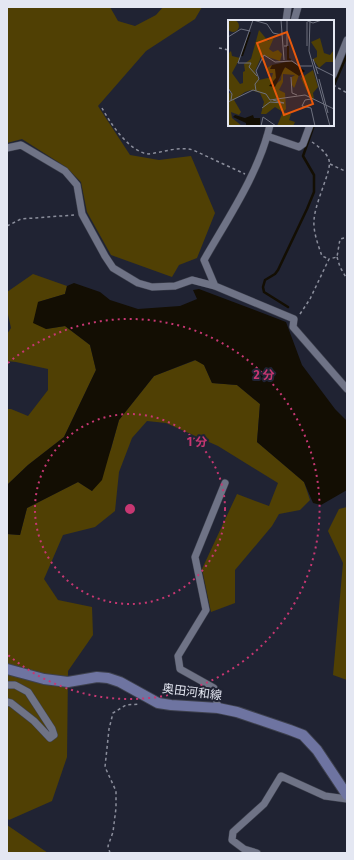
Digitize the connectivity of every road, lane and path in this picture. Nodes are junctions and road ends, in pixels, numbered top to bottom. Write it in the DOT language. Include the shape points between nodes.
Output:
graph roads {
  1 [pos="288,7"];
  2 [pos="298,7"];
  3 [pos="286,20"];
  4 [pos="294,20"];
  5 [pos="347,40"];
  6 [pos="219,48"];
  7 [pos="228,50"];
  8 [pos="334,72"];
  9 [pos="334,85"];
  10 [pos="347,93"];
  11 [pos="102,108"];
  12 [pos="270,126"];
  13 [pos="310,126"];
  14 [pos="268,136"];
  15 [pos="305,138"];
  16 [pos="7,148"];
  17 [pos="330,164"];
  18 [pos="347,172"];
  19 [pos="251,177"];
  20 [pos="82,214"];
  21 [pos="7,226"];
  22 [pos="347,238"];
  23 [pos="337,257"];
  24 [pos="329,259"];
  25 [pos="347,279"];
  26 [pos="214,286"];
  27 [pos="294,319"];
  28 [pos="347,389"];
  29 [pos="225,483"];
  30 [pos="7,669"];
  31 [pos="7,684"];
  32 [pos="7,702"];
  33 [pos="158,703"];
  34 [pos="218,708"];
  35 [pos="347,794"];
  36 [pos="347,799"];
  37 [pos="110,853"];
  38 [pos="257,853"];
  1 -- 3 [label="street"];
  2 -- 4 [label="street"];
  5 -- 8 [label="street"];
  6 -- 7 [label="path"];
  9 -- 10 [label="path"];
  11 -- 19 [label="path" via="128,143 139,151 149,154 186,148"];
  12 -- 14 [label="street"];
  13 -- 15 [label="street"];
  14 -- 15 [label="street" via="299,147"];
  14 -- 19 [label="street"];
  15 -- 17 [label="path" via="322,150"];
  16 -- 20 [label="street" via="21,145 65,171 77,184"];
  17 -- 18 [label="path"];
  17 -- 24 [label="path" via="314,219 322,256"];
  19 -- 26 [label="street" via="204,260"];
  20 -- 21 [label="path" via="21,219"];
  20 -- 26 [label="street" via="113,268 138,282 152,286 175,286 192,280"];
  22 -- 23 [label="path" via="340,240"];
  23 -- 24 [label="path"];
  23 -- 25 [label="path"];
  24 -- 27 [label="path" via="306,305"];
  26 -- 27 [label="street"];
  27 -- 28 [label="street" via="293,327"];
  29 -- 34 [label="street" via="196,557 206,610 178,656 180,669 214,688"];
  30 -- 33 [label="main road, 奥田河和線" via="44,679 68,682 97,677 108,678"];
  31 -- 32 [label="street" via="28,692 54,735 50,738 34,721"];
  33 -- 34 [label="main road, 奥田河和線"];
  33 -- 37 [label="path" via="126,705 113,713 105,767 116,791 113,832 108,846"];
  34 -- 35 [label="main road, 奥田河和線" via="303,735 317,750"];
  36 -- 38 [label="street" via="325,796 281,776 264,804 233,832 232,840 244,849"];
}
